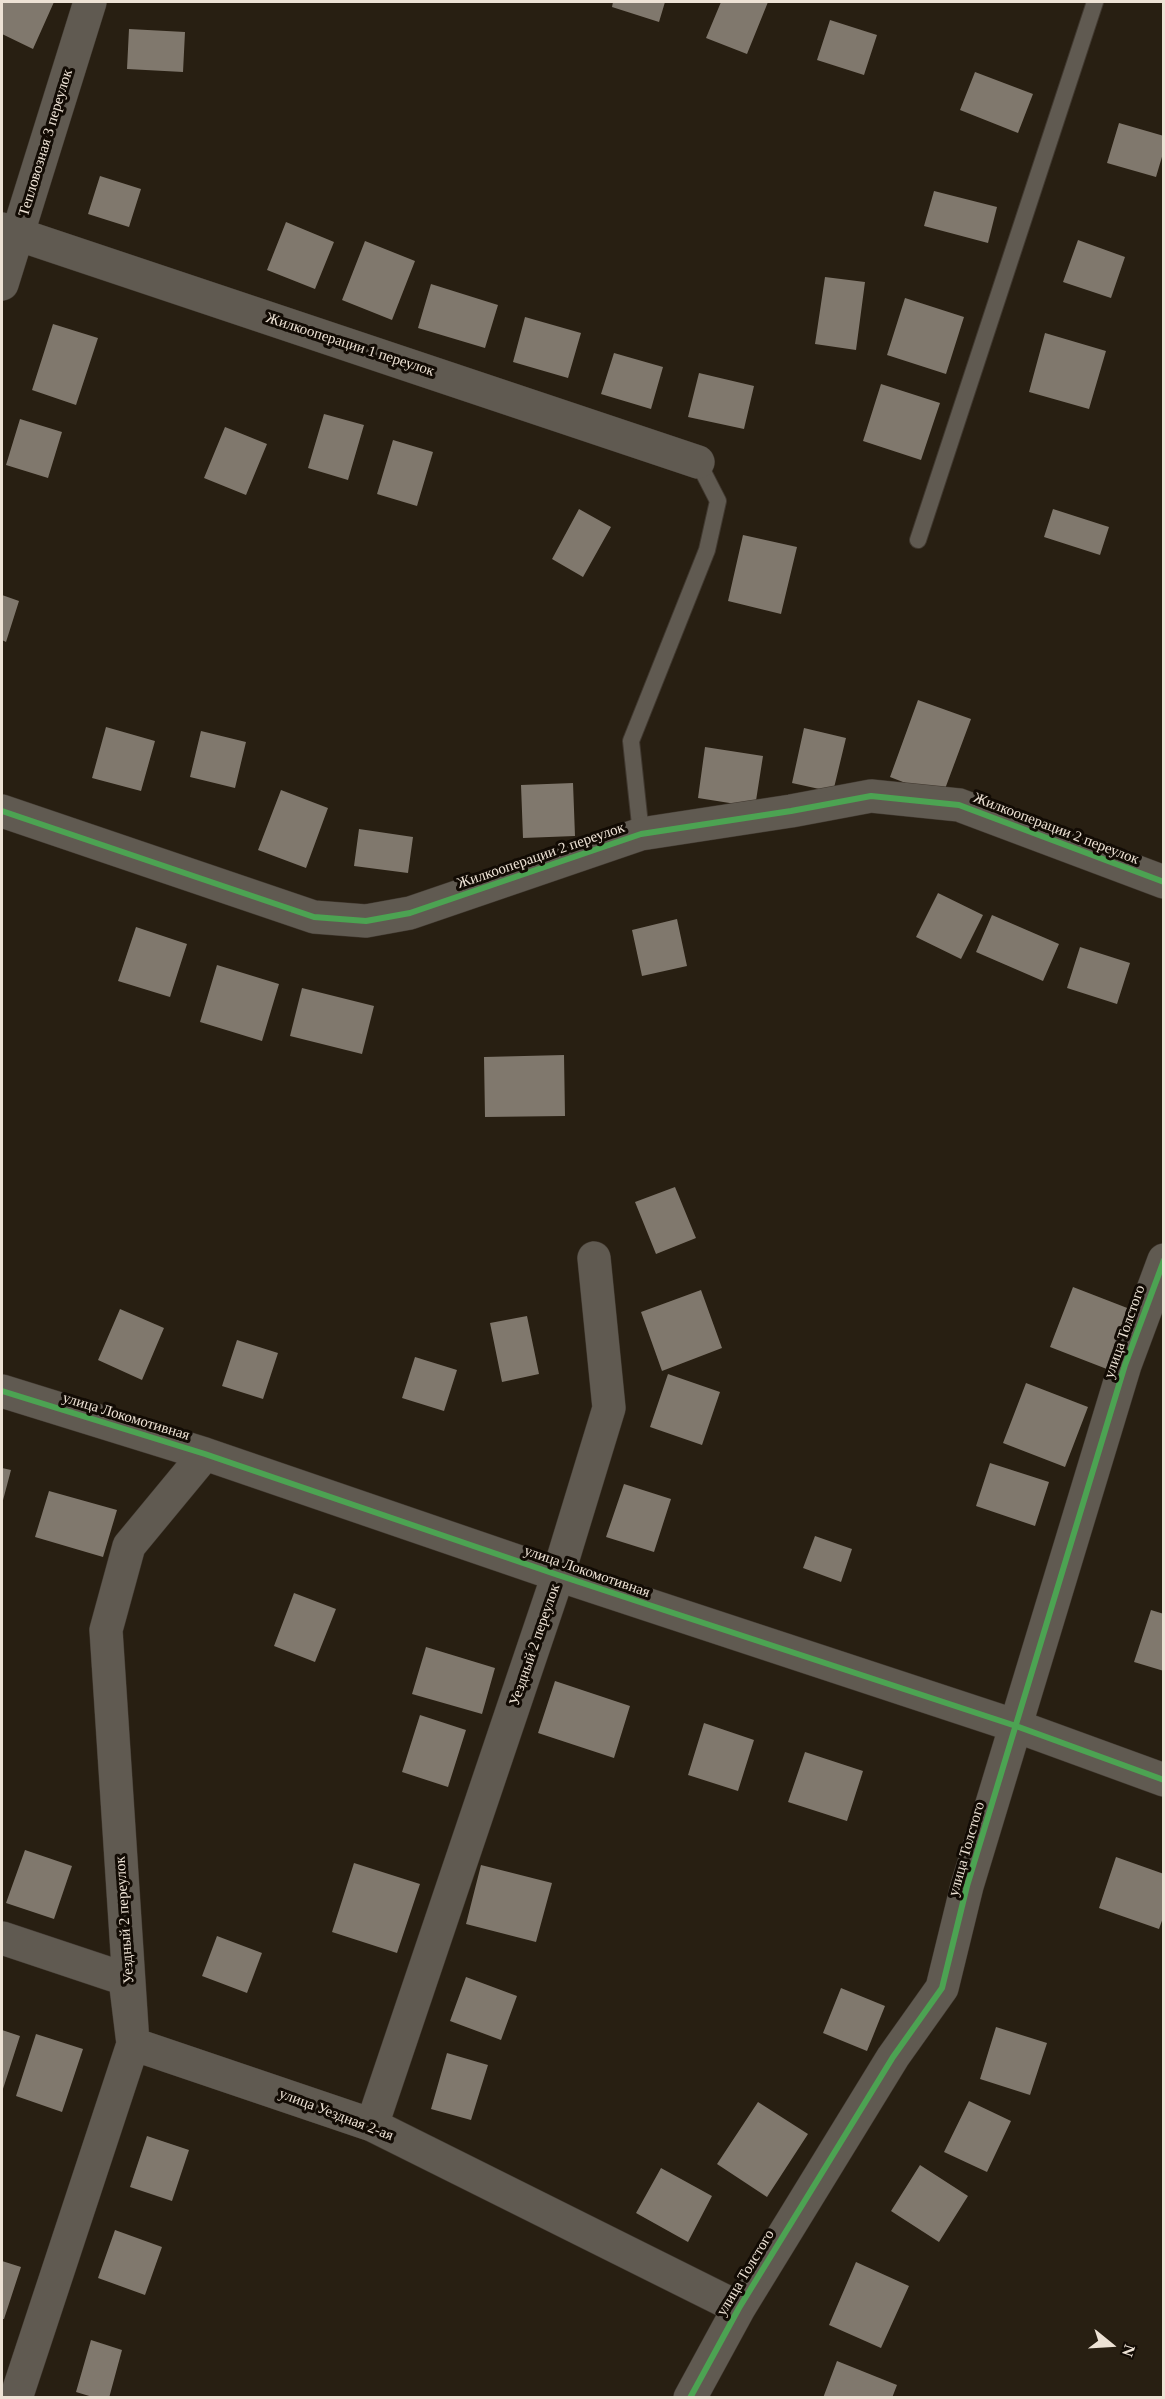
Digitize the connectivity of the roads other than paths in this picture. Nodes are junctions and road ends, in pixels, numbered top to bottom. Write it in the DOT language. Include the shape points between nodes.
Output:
graph roads {
  1 [pos="90,2"];
  2 [pos="1095,2"];
  3 [pos="10,232"];
  4 [pos="2,284"];
  5 [pos="698,462"];
  6 [pos="918,540"];
  7 [pos="2,811"];
  8 [pos="641,834"];
  9 [pos="1164,882"];
  10 [pos="594,1258"];
  11 [pos="1164,1260"];
  12 [pos="2,1391"];
  13 [pos="206,1454"];
  14 [pos="558,1575"];
  15 [pos="1016,1726"];
  16 [pos="1164,1780"];
  17 [pos="2,1938"];
  18 [pos="133,2044"];
  19 [pos="372,2125"];
  20 [pos="739,2308"];
  21 [pos="16,2397"];
  22 [pos="690,2397"];
  1 -- 3 [label="street, Тепловозная 3 переулок"];
  2 -- 6 [label="lane"];
  3 -- 4 [label="street, Тепловозная 3 переулок"];
  3 -- 5 [label="street, Жилкооперации 1 переулок"];
  5 -- 8 [label="lane" via="718,501 707,550 631,741"];
  7 -- 8 [label="street, Жилкооперации 2 переулок" via="314,917 366,921 410,913"];
  8 -- 9 [label="street, Жилкооперации 2 переулок" via="872,796 959,805"];
  10 -- 14 [label="street, Уездный 2 переулок" via="609,1408"];
  11 -- 15 [label="street, улица Толстого" via="1125,1365"];
  12 -- 13 [label="street, улица Локомотивная"];
  13 -- 14 [label="street, улица Локомотивная"];
  13 -- 18 [label="street, Уездный 2 переулок" via="129,1546 106,1630"];
  14 -- 15 [label="street, улица Локомотивная"];
  14 -- 19 [label="street, Уездный 2 переулок"];
  15 -- 16 [label="street, улица Локомотивная"];
  15 -- 20 [label="street, улица Толстого" via="967,1886 942,1988 892,2057"];
  17 -- 18 [label="street" via="125,1979"];
  18 -- 19 [label="street, улица Уездная 2-ая"];
  18 -- 21 [label="street, Уездный 2 переулок"];
  19 -- 20 [label="street, улица Уездная 2-ая"];
  20 -- 22 [label="street, улица Толстого"];
}
